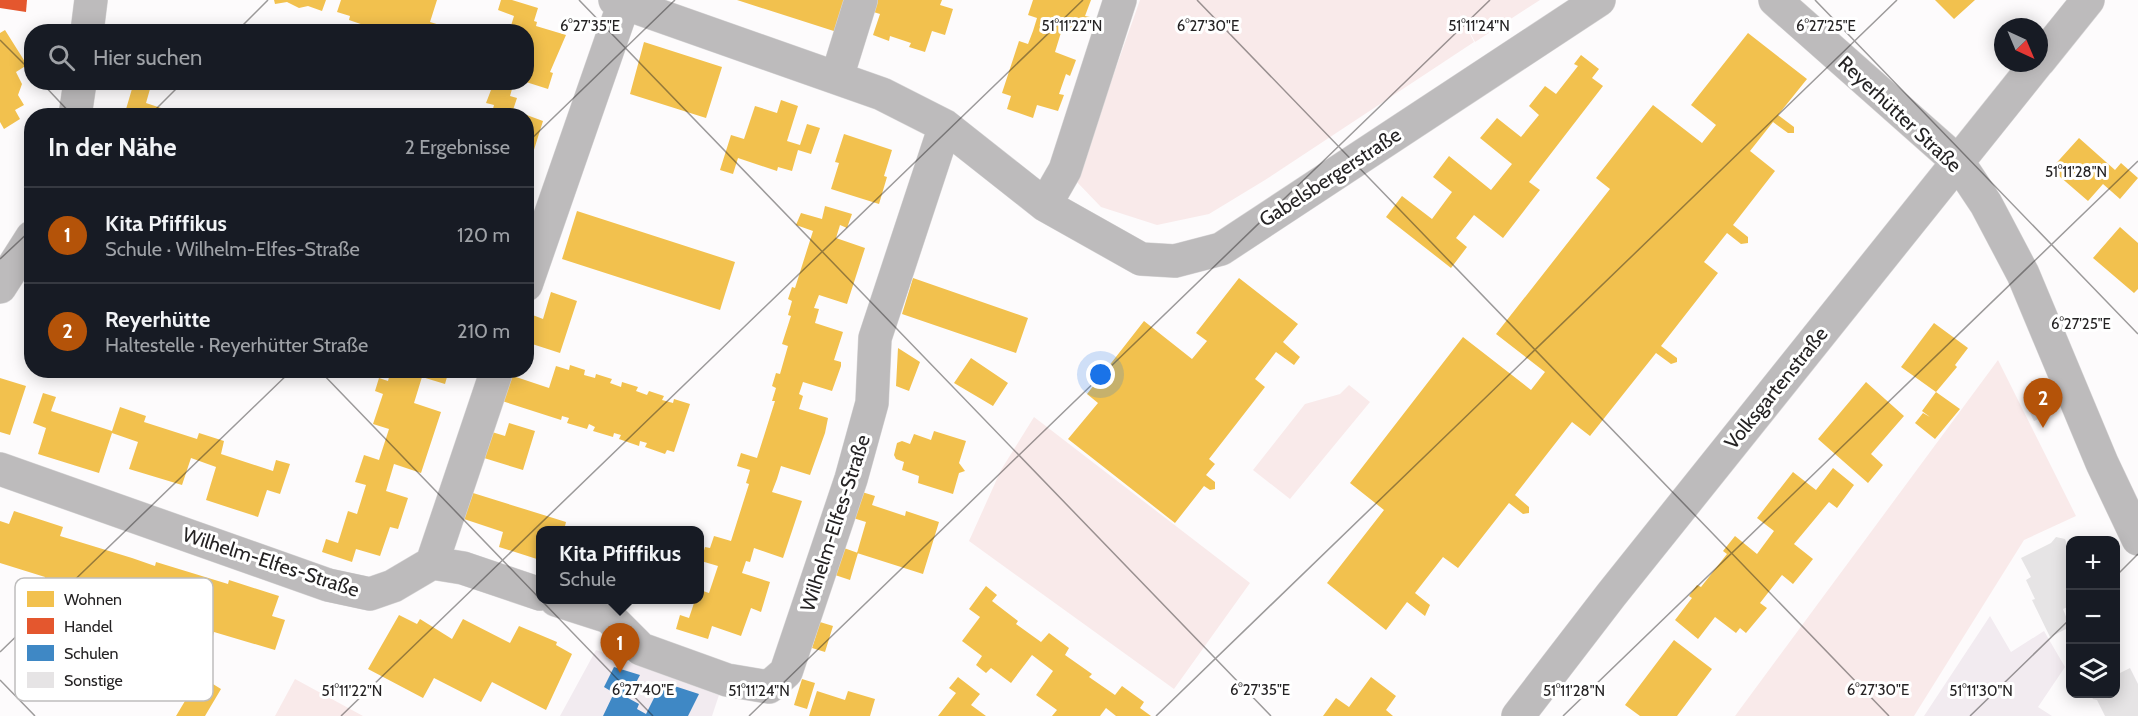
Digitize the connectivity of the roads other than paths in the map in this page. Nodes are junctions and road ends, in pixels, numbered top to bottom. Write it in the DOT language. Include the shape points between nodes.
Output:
graph roads {
  1 [pos="91,0"];
  2 [pos="861,0"];
  3 [pos="1120,0"];
  4 [pos="1599,0"];
  5 [pos="1775,0"];
  6 [pos="2088,0"];
  7 [pos="630,3"];
  8 [pos="88,24"];
  9 [pos="2048,50"];
  10 [pos="2030,72"];
  11 [pos="837,77"];
  12 [pos="79,90"];
  13 [pos="76,108"];
  14 [pos="945,126"];
  15 [pos="1958,162"];
  16 [pos="1044,205"];
  17 [pos="24,249"];
  18 [pos="534,263"];
  19 [pos="0,286"];
  20 [pos="494,378"];
  21 [pos="0,469"];
  22 [pos="2138,539"];
  23 [pos="432,563"];
  24 [pos="536,593"];
  25 [pos="568,604"];
  26 [pos="1518,716"];
  1 -- 8 [label="street"];
  2 -- 11 [label="street"];
  3 -- 16 [label="street" via="1065,170"];
  4 -- 16 [label="street, Gabelsbergerstraße" via="1221,249 1175,261 1141,259"];
  5 -- 15 [label="street, Reyerhütter Straße"];
  6 -- 9 [label="street, Volksgartenstraße"];
  7 -- 11 [label="street, Gabelsbergerstraße"];
  7 -- 18 [label="street"];
  10 -- 15 [label="street, Volksgartenstraße"];
  11 -- 14 [label="street, Gabelsbergerstraße" via="882,94"];
  12 -- 13 [label="street"];
  14 -- 16 [label="street, Gabelsbergerstraße"];
  14 -- 25 [label="street, Wilhelm-Elfes-Straße" via="875,338 872,403 852,479 786,672 769,687 727,680 641,649 609,617"];
  15 -- 22 [label="street, Reyerhütter Straße" via="1986,204 2023,274"];
  15 -- 26 [label="street, Volksgartenstraße"];
  17 -- 19 [label="street"];
  20 -- 23 [label="street"];
  21 -- 23 [label="street, Wilhelm-Elfes-Straße" via="328,585 370,594 393,586"];
  23 -- 24 [label="street" via="463,568"];
}
